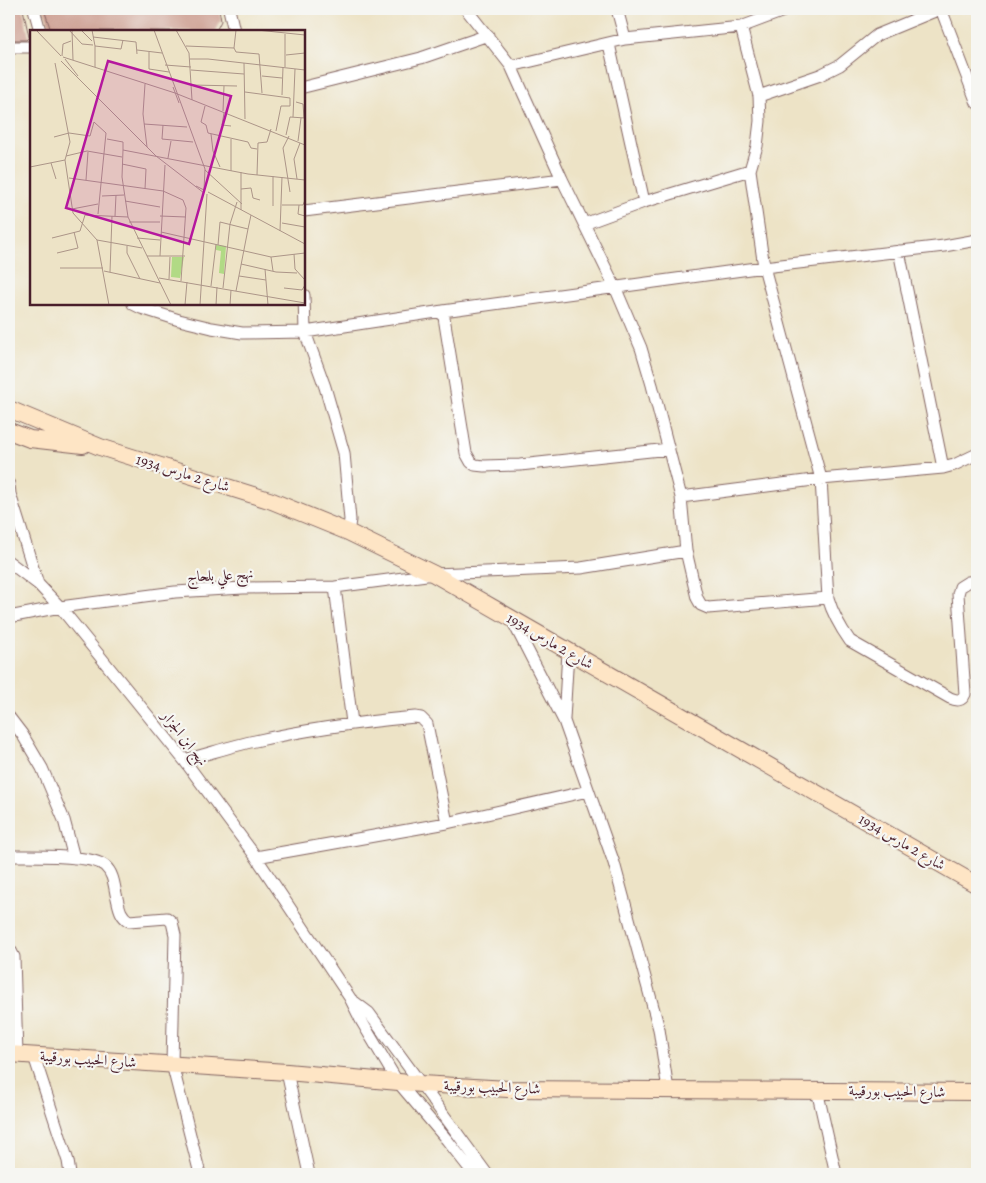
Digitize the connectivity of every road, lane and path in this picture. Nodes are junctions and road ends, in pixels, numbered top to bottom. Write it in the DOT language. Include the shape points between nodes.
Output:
graph roads {
  1 [pos="34,9"];
  2 [pos="229,9"];
  3 [pos="466,9"];
  4 [pos="617,9"];
  5 [pos="788,9"];
  6 [pos="940,9"];
  7 [pos="741,27"];
  8 [pos="40,30"];
  9 [pos="230,30"];
  10 [pos="488,35"];
  11 [pos="626,39"];
  12 [pos="608,44"];
  13 [pos="30,47"];
  14 [pos="9,48"];
  15 [pos="512,66"];
  16 [pos="305,87"];
  17 [pos="759,96"];
  18 [pos="977,104"];
  19 [pos="750,170"];
  20 [pos="562,179"];
  21 [pos="644,202"];
  22 [pos="305,211"];
  23 [pos="584,224"];
  24 [pos="977,240"];
  25 [pos="899,251"];
  26 [pos="764,267"];
  27 [pos="615,288"];
  28 [pos="135,305"];
  29 [pos="304,305"];
  30 [pos="443,311"];
  31 [pos="305,332"];
  32 [pos="9,409"];
  33 [pos="9,431"];
  34 [pos="100,448"];
  35 [pos="669,449"];
  36 [pos="977,454"];
  37 [pos="943,468"];
  38 [pos="821,479"];
  39 [pos="9,490"];
  40 [pos="681,497"];
  41 [pos="348,532"];
  42 [pos="686,551"];
  43 [pos="9,562"];
  44 [pos="434,574"];
  45 [pos="977,581"];
  46 [pos="38,584"];
  47 [pos="335,586"];
  48 [pos="828,598"];
  49 [pos="60,607"];
  50 [pos="9,617"];
  51 [pos="511,618"];
  52 [pos="568,652"];
  53 [pos="9,717"];
  54 [pos="564,721"];
  55 [pos="352,723"];
  56 [pos="184,760"];
  57 [pos="588,791"];
  58 [pos="447,823"];
  59 [pos="9,856"];
  60 [pos="74,858"];
  61 [pos="256,858"];
  62 [pos="977,885"];
  63 [pos="9,950"];
  64 [pos="350,998"];
  65 [pos="13,1055"];
  66 [pos="34,1056"];
  67 [pos="172,1064"];
  68 [pos="287,1072"];
  69 [pos="397,1081"];
  70 [pos="422,1084"];
  71 [pos="668,1090"];
  72 [pos="817,1090"];
  73 [pos="977,1092"];
  74 [pos="70,1174"];
  75 [pos="200,1174"];
  76 [pos="309,1174"];
  77 [pos="474,1174"];
  78 [pos="487,1174"];
  79 [pos="836,1174"];
  1 -- 8 [label="street"];
  2 -- 9 [label="street"];
  3 -- 10 [label="street"];
  4 -- 11 [label="street"];
  5 -- 7 [label="street"];
  6 -- 17 [label="street" via="877,35 840,65 820,76"];
  6 -- 18 [label="street"];
  7 -- 11 [label="street"];
  7 -- 17 [label="street"];
  10 -- 15 [label="street"];
  10 -- 16 [label="street" via="421,58"];
  11 -- 12 [label="street"];
  12 -- 15 [label="street"];
  12 -- 21 [label="street"];
  13 -- 14 [label="street"];
  15 -- 20 [label="street"];
  17 -- 19 [label="street" via="757,146"];
  19 -- 21 [label="street"];
  19 -- 26 [label="street"];
  20 -- 22 [label="street"];
  20 -- 23 [label="street"];
  21 -- 23 [label="street"];
  23 -- 27 [label="street"];
  24 -- 25 [label="street"];
  25 -- 26 [label="street"];
  25 -- 37 [label="street"];
  26 -- 27 [label="street"];
  26 -- 38 [label="street"];
  27 -- 30 [label="street"];
  27 -- 35 [label="street" via="641,348"];
  28 -- 31 [label="street" via="179,320 242,333"];
  29 -- 31 [label="street"];
  30 -- 31 [label="street"];
  30 -- 35 [label="street" via="466,453 475,465 520,465"];
  31 -- 41 [label="street" via="344,453 350,520"];
  32 -- 34 [label="street, شارع 2 مارس 1934"];
  33 -- 34 [label="street, شارع 2 مارس 1934" via="30,439"];
  34 -- 41 [label="street, شارع 2 مارس 1934" via="272,501"];
  35 -- 40 [label="street"];
  36 -- 37 [label="street"];
  37 -- 38 [label="street"];
  38 -- 40 [label="street"];
  38 -- 48 [label="street"];
  39 -- 46 [label="street, نهج ابن الجزار"];
  40 -- 42 [label="street"];
  41 -- 44 [label="street, شارع 2 مارس 1934"];
  42 -- 44 [label="street, نهج علي بلحاج" via="581,568"];
  42 -- 48 [label="street" via="697,598 708,608"];
  43 -- 46 [label="street"];
  44 -- 47 [label="street, نهج علي بلحاج"];
  44 -- 51 [label="street, شارع 2 مارس 1934"];
  45 -- 48 [label="street" via="960,587 958,594 965,694 959,700 950,698 850,641 839,626"];
  46 -- 49 [label="street, نهج ابن الجزار"];
  47 -- 49 [label="street, نهج علي بلحاج" via="174,592"];
  47 -- 55 [label="street"];
  49 -- 50 [label="street, نهج علي بلحاج"];
  49 -- 56 [label="street, نهج ابن الجزار"];
  51 -- 52 [label="street, شارع 2 مارس 1934"];
  51 -- 54 [label="street"];
  52 -- 54 [label="street"];
  52 -- 62 [label="street, شارع 2 مارس 1934"];
  53 -- 60 [label="street" via="42,768 64,820"];
  54 -- 57 [label="street"];
  55 -- 56 [label="street" via="253,741"];
  55 -- 58 [label="street" via="415,717 424,720"];
  56 -- 61 [label="street, نهج ابن الجزار"];
  57 -- 58 [label="street"];
  57 -- 71 [label="street" via="614,863 657,1020"];
  58 -- 61 [label="street"];
  59 -- 60 [label="street"];
  60 -- 67 [label="street" via="96,860 106,866 112,874 120,911 129,921 167,918 172,922 176,935"];
  61 -- 64 [label="street, نهج ابن الجزار"];
  63 -- 65 [label="street" via="14,957"];
  64 -- 69 [label="street, نهج ابن الجزار"];
  64 -- 70 [label="street, نهج ابن الجزار" via="369,1013"];
  65 -- 66 [label="street, شارع الحبيب بورقيبة"];
  66 -- 67 [label="street, شارع الحبيب بورقيبة"];
  66 -- 74 [label="street"];
  67 -- 68 [label="street, شارع الحبيب بورقيبة"];
  67 -- 75 [label="street"];
  68 -- 69 [label="street, شارع الحبيب بورقيبة"];
  68 -- 76 [label="street"];
  69 -- 70 [label="street, شارع الحبيب بورقيبة"];
  69 -- 77 [label="street, نهج ابن الجزار"];
  70 -- 71 [label="street, شارع الحبيب بورقيبة" via="508,1089"];
  70 -- 78 [label="street, نهج ابن الجزار"];
  71 -- 72 [label="street, شارع الحبيب بورقيبة"];
  72 -- 73 [label="street, شارع الحبيب بورقيبة"];
  72 -- 79 [label="street"];
}
